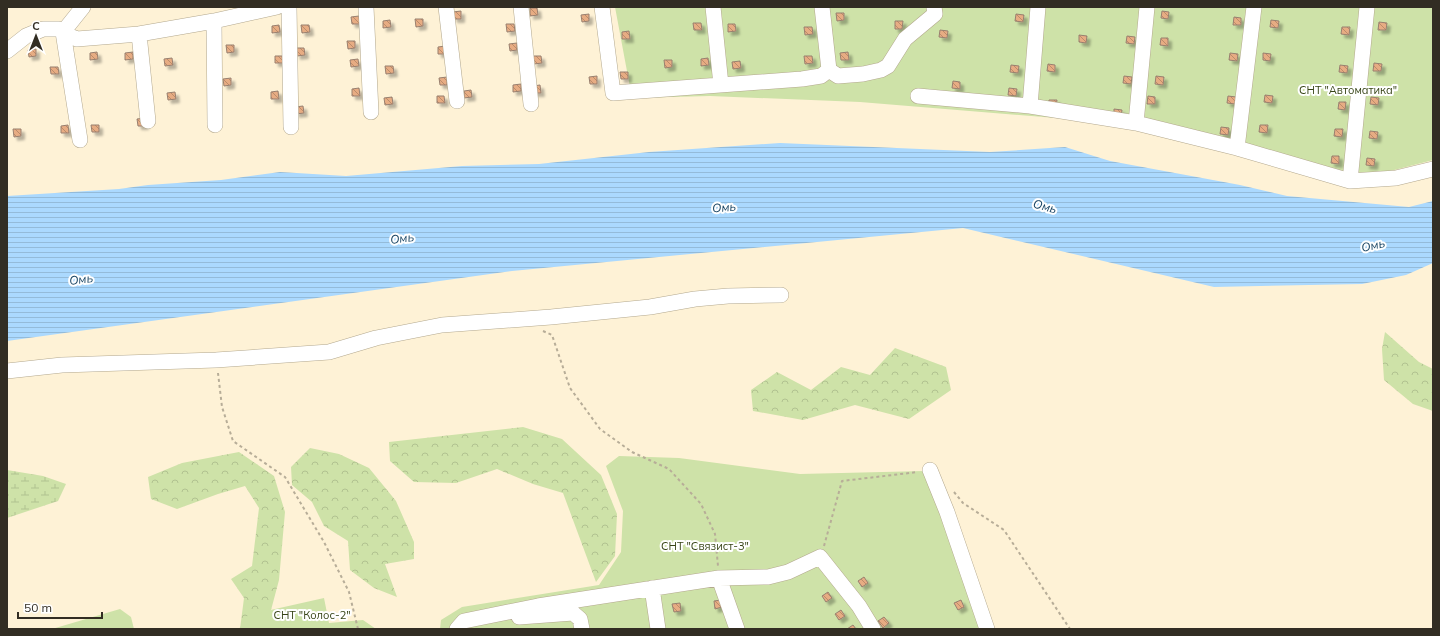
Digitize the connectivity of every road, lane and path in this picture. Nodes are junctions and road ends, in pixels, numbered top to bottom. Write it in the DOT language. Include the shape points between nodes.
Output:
graph roads {
  1 [pos="83,7"];
  2 [pos="277,7"];
  3 [pos="289,7"];
  4 [pos="366,7"];
  5 [pos="446,7"];
  6 [pos="521,7"];
  7 [pos="602,7"];
  8 [pos="713,7"];
  9 [pos="822,7"];
  10 [pos="934,7"];
  11 [pos="1038,7"];
  12 [pos="1147,7"];
  13 [pos="1254,7"];
  14 [pos="1366,7"];
  15 [pos="214,21"];
  16 [pos="63,32"];
  17 [pos="139,34"];
  18 [pos="7,51"];
  19 [pos="829,70"];
  20 [pos="721,85"];
  21 [pos="918,96"];
  22 [pos="457,101"];
  23 [pos="531,104"];
  24 [pos="1030,106"];
  25 [pos="370,112"];
  26 [pos="148,121"];
  27 [pos="1136,123"];
  28 [pos="214,125"];
  29 [pos="291,127"];
  30 [pos="80,140"];
  31 [pos="1237,148"];
  32 [pos="1433,169"];
  33 [pos="1350,181"];
  34 [pos="781,295"];
  35 [pos="538,329"];
  36 [pos="216,360"];
  37 [pos="7,371"];
  38 [pos="930,470"];
  39 [pos="719,578"];
  40 [pos="652,588"];
  41 [pos="500,613"];
  42 [pos="358,629"];
  43 [pos="457,629"];
  44 [pos="582,629"];
  45 [pos="658,629"];
  46 [pos="737,629"];
  47 [pos="873,629"];
  48 [pos="987,629"];
  1 -- 16 [label="lane"];
  2 -- 15 [label="lane"];
  3 -- 29 [label="lane"];
  4 -- 25 [label="lane"];
  5 -- 22 [label="lane"];
  6 -- 23 [label="lane"];
  7 -- 20 [label="lane" via="613,94"];
  8 -- 20 [label="lane"];
  9 -- 19 [label="lane"];
  10 -- 19 [label="lane" via="935,14 905,39 888,66 863,74 838,76"];
  11 -- 24 [label="lane"];
  12 -- 27 [label="lane"];
  13 -- 31 [label="lane"];
  14 -- 33 [label="lane"];
  15 -- 17 [label="lane"];
  15 -- 28 [label="lane"];
  16 -- 17 [label="lane" via="77,39"];
  16 -- 18 [label="lane" via="59,29 43,29 26,36"];
  16 -- 30 [label="lane"];
  17 -- 26 [label="lane"];
  19 -- 20 [label="lane" via="821,76"];
  21 -- 24 [label="lane"];
  24 -- 27 [label="lane"];
  27 -- 31 [label="lane"];
  31 -- 33 [label="lane"];
  32 -- 33 [label="lane" via="1396,178"];
  34 -- 36 [label="lane" via="728,296 650,307 442,325 376,338 329,352"];
  35 -- 39 [label="path" via="552,335 570,388 600,429 632,452 669,469 701,504 715,534"];
  36 -- 37 [label="lane" via="62,365"];
  36 -- 42 [label="path" via="222,407 233,441 285,477 324,542 349,592"];
  38 -- 48 [label="lane"];
  39 -- 40 [label="lane"];
  39 -- 46 [label="lane"];
  39 -- 47 [label="lane" via="768,577 788,572 820,557 859,606"];
  40 -- 41 [label="lane"];
  40 -- 45 [label="lane"];
  41 -- 43 [label="lane" via="464,621"];
  41 -- 44 [label="lane" via="513,618 573,613 580,619"];
}
